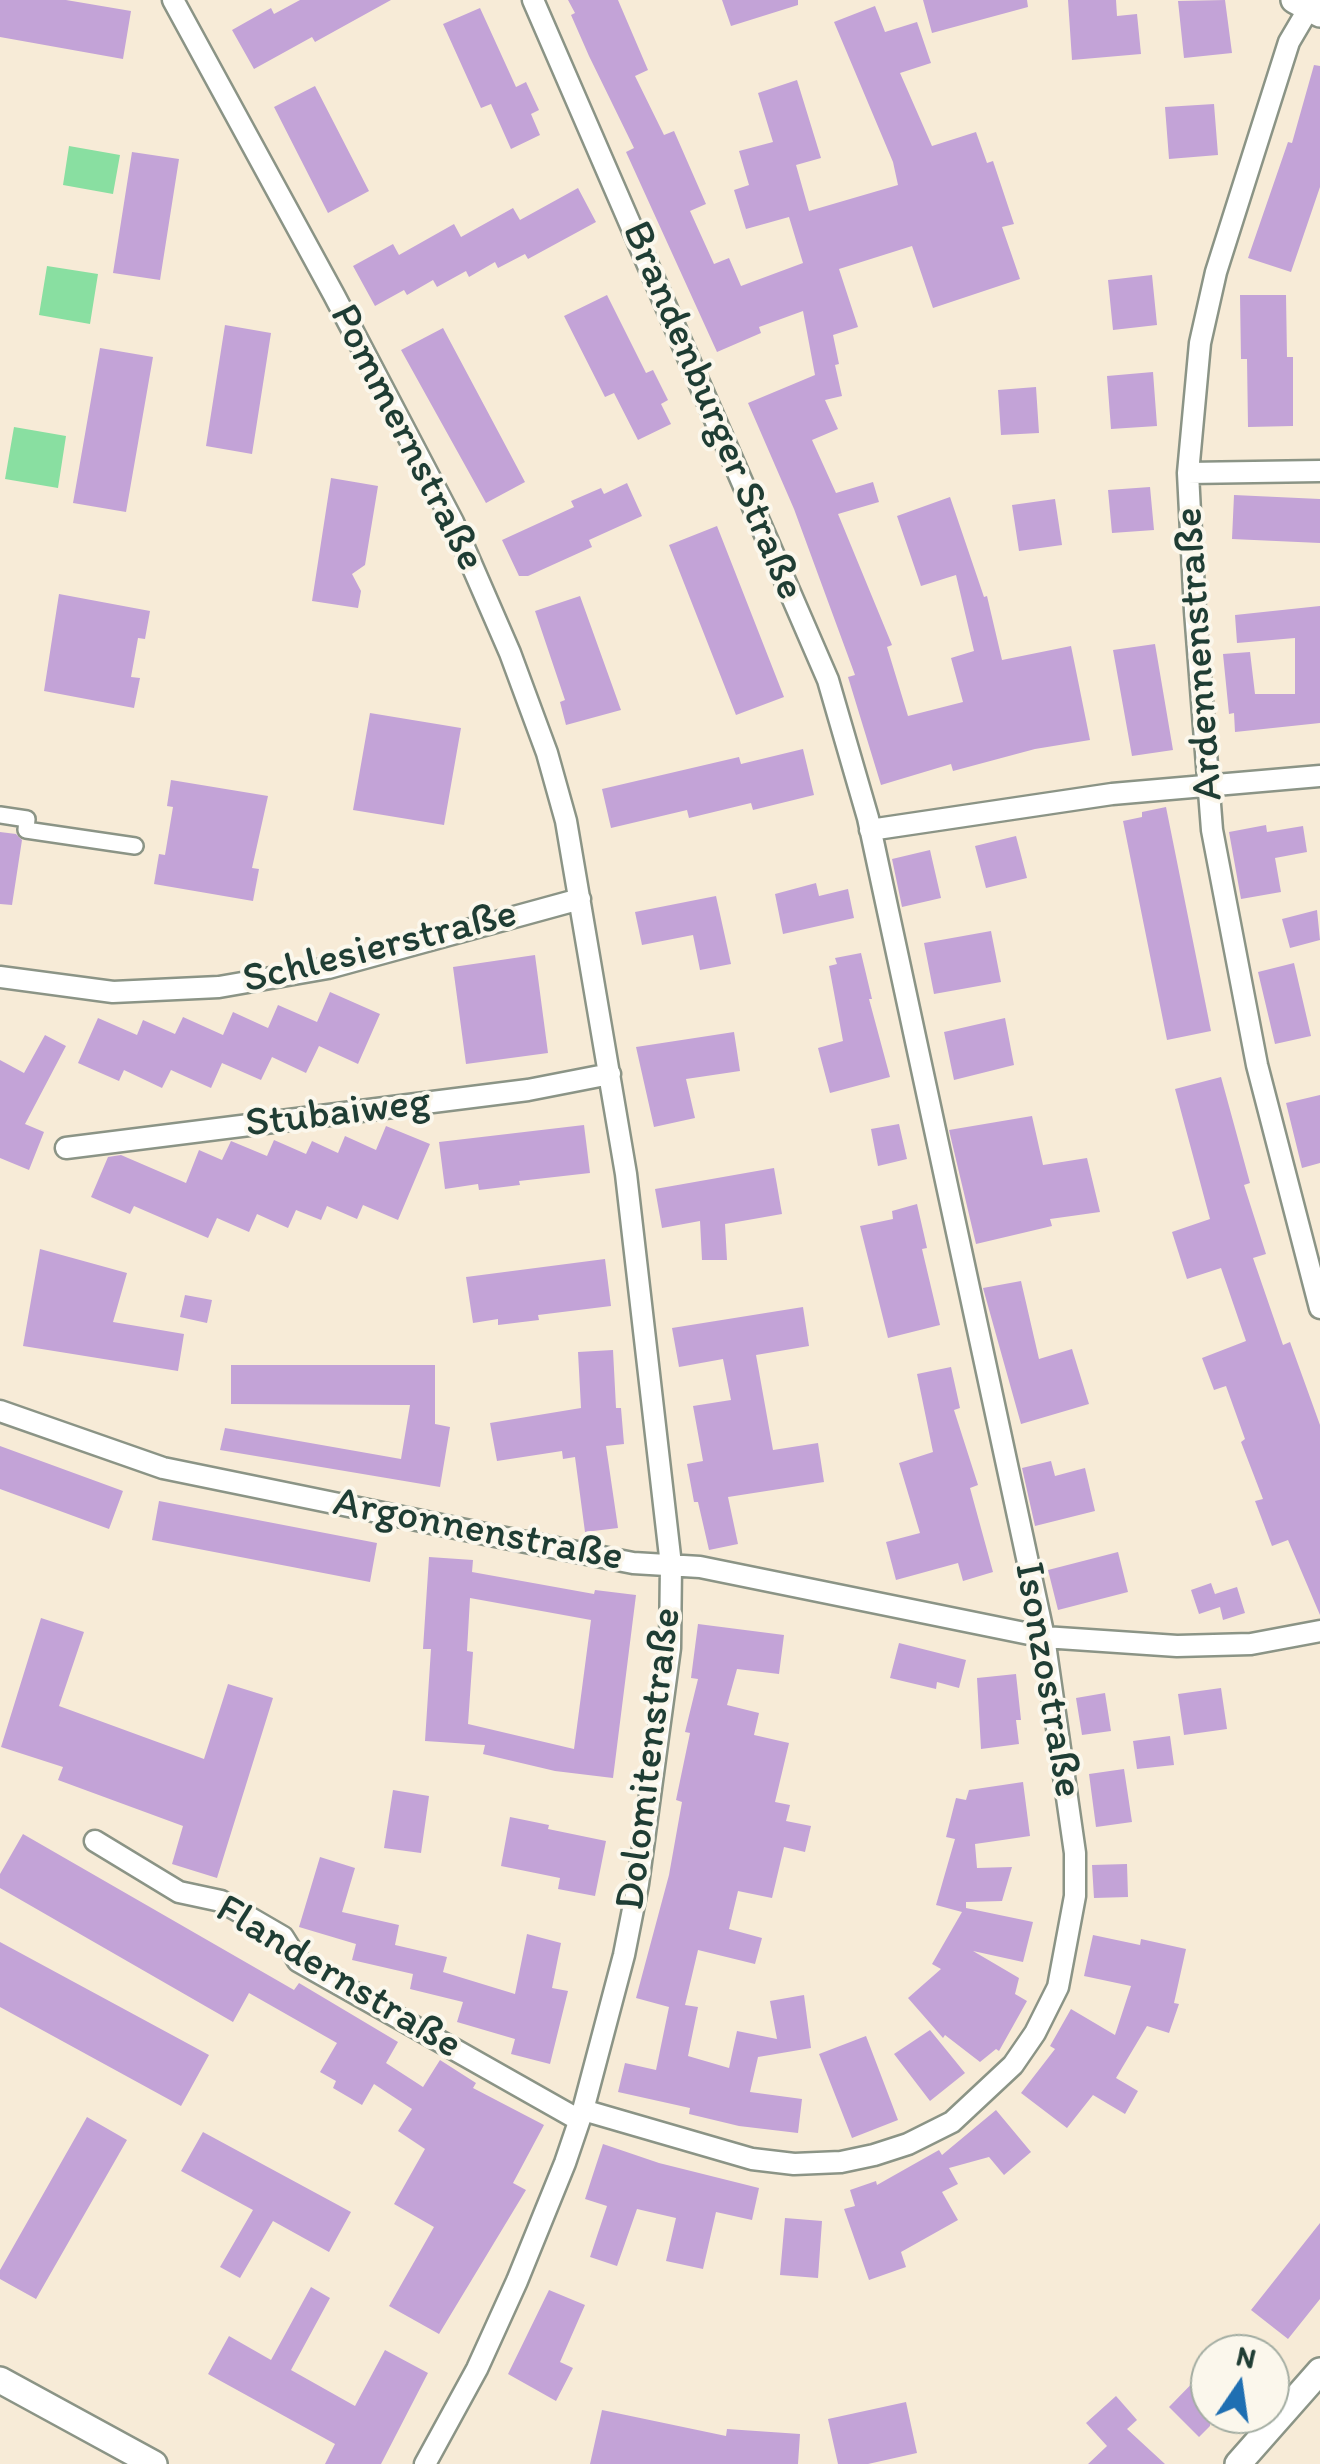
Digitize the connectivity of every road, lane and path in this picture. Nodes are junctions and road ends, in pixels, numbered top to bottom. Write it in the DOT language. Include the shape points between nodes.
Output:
graph roads {
  1 [pos="173,0"];
  2 [pos="533,0"];
  3 [pos="1308,7"];
  4 [pos="1320,470"];
  5 [pos="1188,473"];
  6 [pos="1320,776"];
  7 [pos="1207,785"];
  8 [pos="0,815"];
  9 [pos="870,830"];
  10 [pos="135,846"];
  11 [pos="580,900"];
  12 [pos="0,976"];
  13 [pos="610,1074"];
  14 [pos="66,1148"];
  15 [pos="1320,1308"];
  16 [pos="0,1411"];
  17 [pos="671,1565"];
  18 [pos="1320,1631"];
  19 [pos="1044,1637"];
  20 [pos="95,1842"];
  21 [pos="581,2115"];
  22 [pos="1320,2371"];
  23 [pos="0,2380"];
  24 [pos="154,2464"];
  25 [pos="424,2464"];
  26 [pos="1238,2464"];
  1 -- 11 [label="street, Pommernstraße" via="460,539 547,753"];
  2 -- 9 [label="street, Brandenburger Straße" via="828,680"];
  3 -- 5 [label="street, Ardennenstraße" via="1289,42 1216,272 1200,343"];
  4 -- 5 [label="street"];
  5 -- 7 [label="street, Ardennenstraße"];
  6 -- 7 [label="street"];
  7 -- 9 [label="street"];
  7 -- 15 [label="street, Ardennenstraße" via="1257,1065"];
  8 -- 10 [label="street" via="26,819 26,830"];
  9 -- 19 [label="street, Isonzostraße"];
  11 -- 12 [label="street, Schlesierstraße" via="328,968 219,987 112,992"];
  11 -- 13 [label="street, Dolomitenstraße"];
  13 -- 14 [label="street, Stubaiweg"];
  13 -- 17 [label="street, Dolomitenstraße"];
  16 -- 17 [label="street, Argonnenstraße" via="162,1468 490,1536"];
  17 -- 19 [label="street, Argonnenstraße"];
  17 -- 21 [label="street, Dolomitenstraße" via="670,1648 638,1884"];
  18 -- 19 [label="street, Argonnenstraße" via="1251,1644 1176,1646"];
  19 -- 21 [label="street, Isonzostraße" via="1075,1853 1075,1896 1058,1987 1035,2033 988,2092 952,2122 908,2144 841,2162 752,2159"];
  20 -- 21 [label="street, Flandernstraße" via="178,1892 222,1901 284,1937 298,1961"];
  21 -- 25 [label="street, Dolomitenstraße" via="517,2281"];
  22 -- 26 [label="street"];
  23 -- 24 [label="street"];
}
